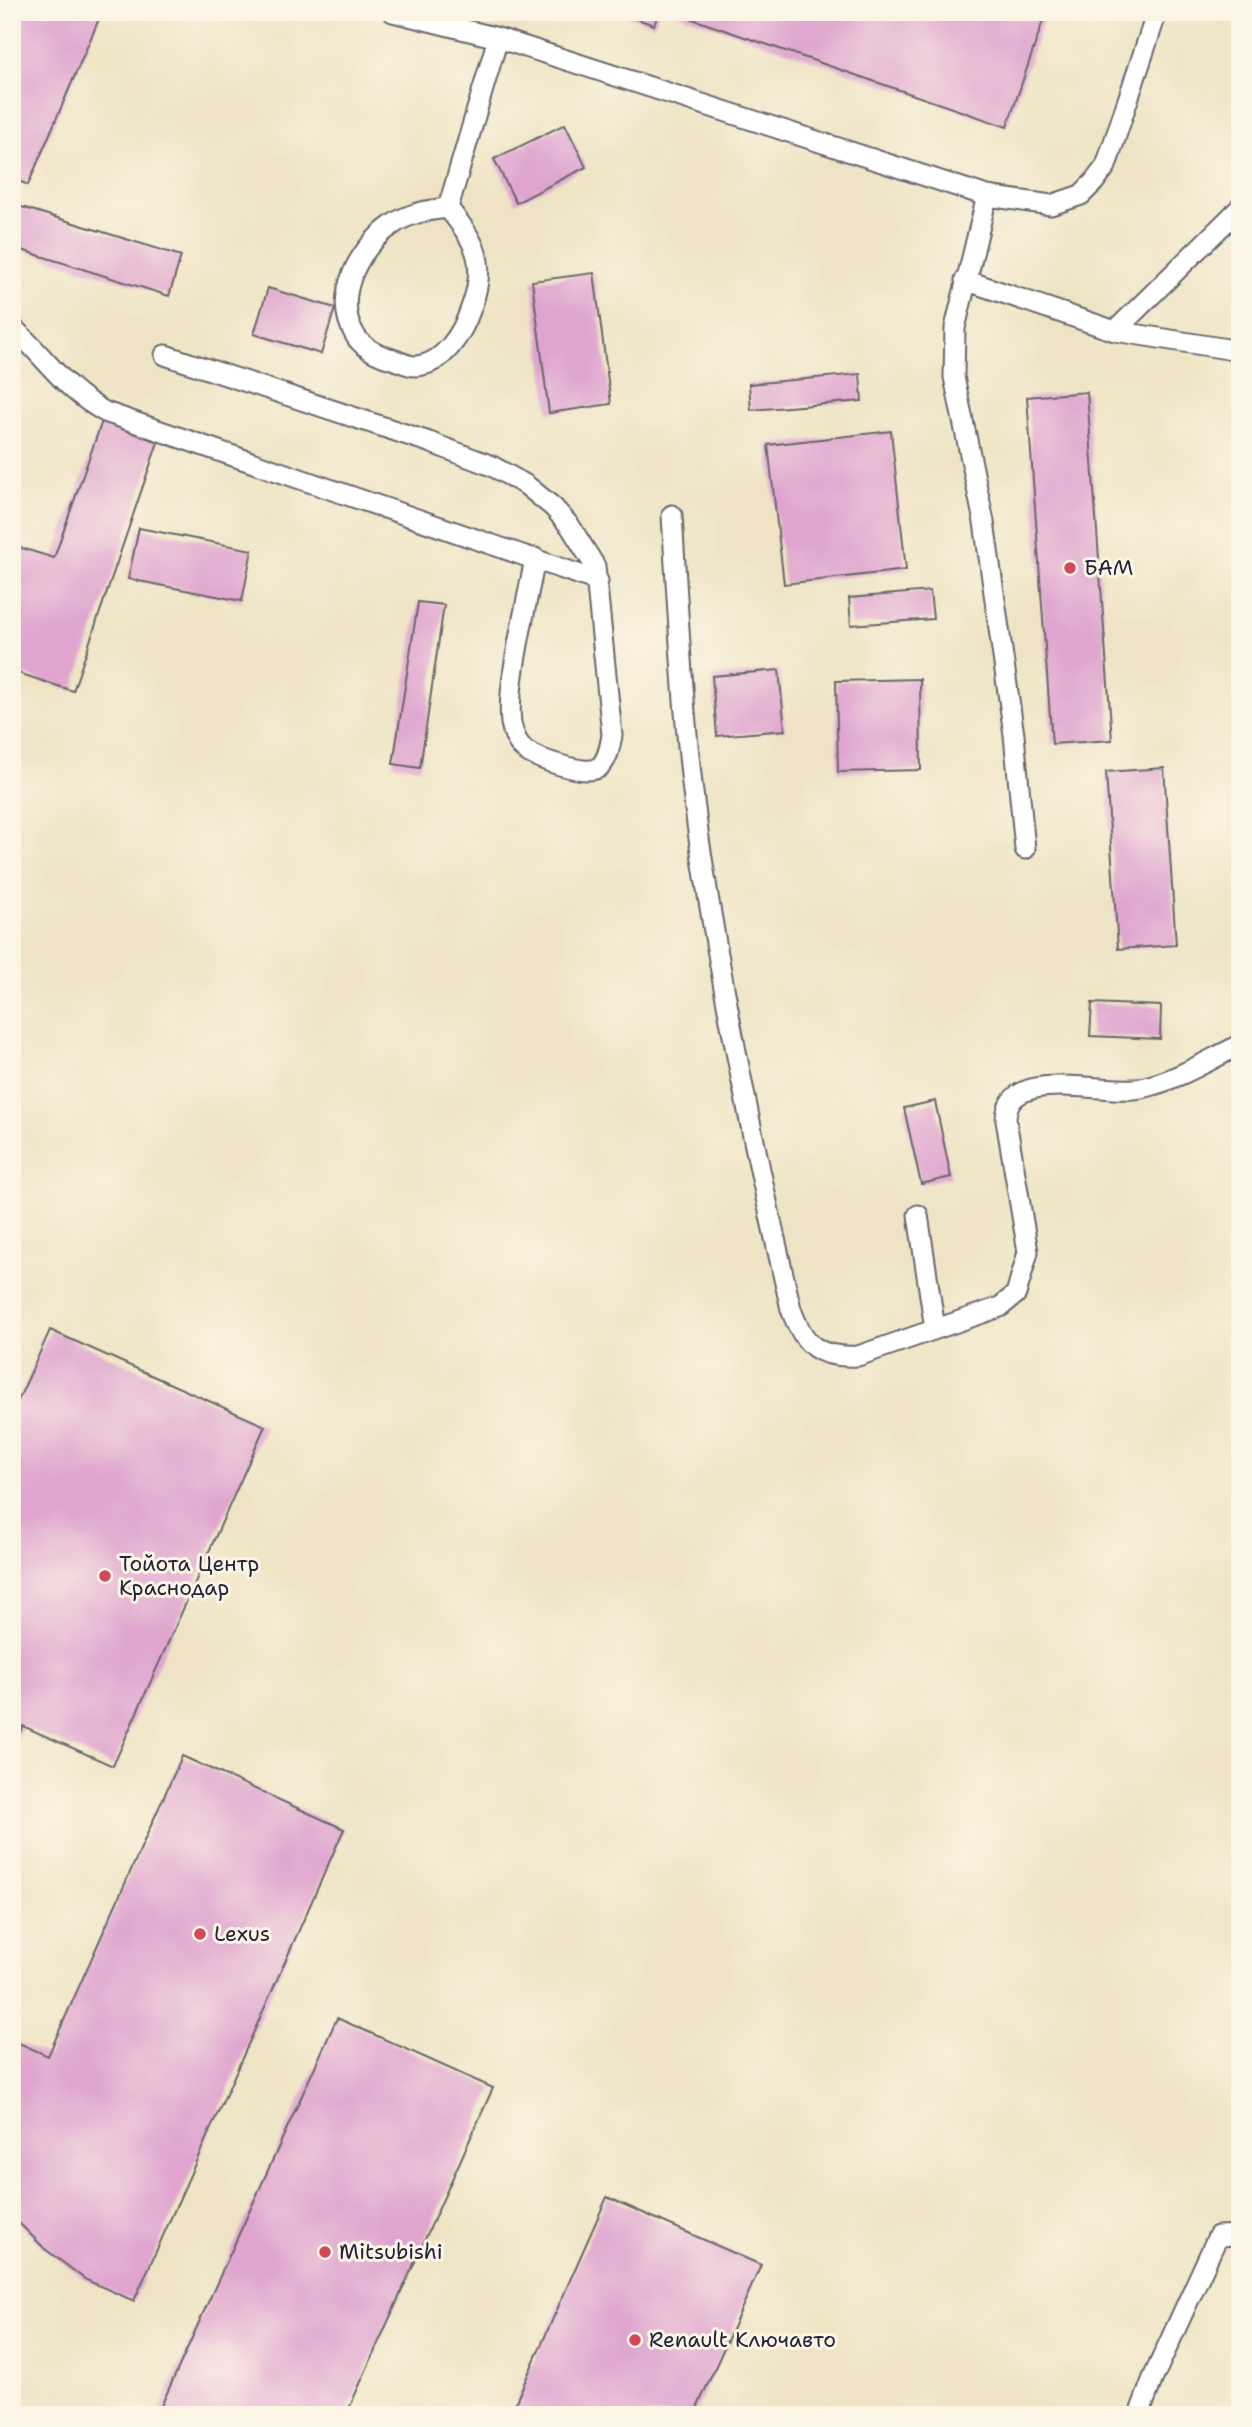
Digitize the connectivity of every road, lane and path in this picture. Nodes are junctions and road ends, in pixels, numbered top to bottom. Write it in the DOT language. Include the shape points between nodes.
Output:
graph roads {
  1 [pos="393,12"];
  2 [pos="1157,12"];
  3 [pos="498,38"];
  4 [pos="987,196"];
  5 [pos="448,208"];
  6 [pos="1240,208"];
  7 [pos="965,280"];
  8 [pos="12,327"];
  9 [pos="1115,331"];
  10 [pos="1240,351"];
  11 [pos="165,355"];
  12 [pos="672,515"];
  13 [pos="535,558"];
  14 [pos="598,581"];
  15 [pos="1025,849"];
  16 [pos="1240,1045"];
  17 [pos="918,1215"];
  18 [pos="935,1329"];
  19 [pos="1240,2235"];
  20 [pos="1139,2415"];
  1 -- 3 [label="lane"];
  2 -- 4 [label="lane" via="1106,166 1094,182 1081,195 1052,205"];
  3 -- 4 [label="lane"];
  3 -- 5 [label="lane"];
  4 -- 7 [label="lane"];
  5 -- 5 [label="lane" via="421,211 394,224 372,243 349,279 345,306 355,337 377,355 415,366 443,355 465,326 478,289 480,260 472,238"];
  6 -- 9 [label="lane"];
  7 -- 9 [label="lane"];
  7 -- 15 [label="lane" via="955,328 954,377 984,522"];
  8 -- 13 [label="lane" via="57,378 105,412"];
  9 -- 10 [label="lane"];
  11 -- 14 [label="lane" via="492,466 554,508 587,550"];
  12 -- 18 [label="lane" via="682,673 701,851 755,1151 791,1309 800,1334 810,1345 838,1357 858,1356"];
  13 -- 14 [label="lane"];
  13 -- 14 [label="lane" via="511,697 511,724 527,751 578,770 598,768 607,758 612,735"];
  16 -- 18 [label="lane" via="1139,1089 1050,1085 1012,1097 1006,1120 1028,1252 1023,1277 1016,1294 1000,1307"];
  17 -- 18 [label="lane"];
  19 -- 20 [label="lane" via="1218,2236"];
}
